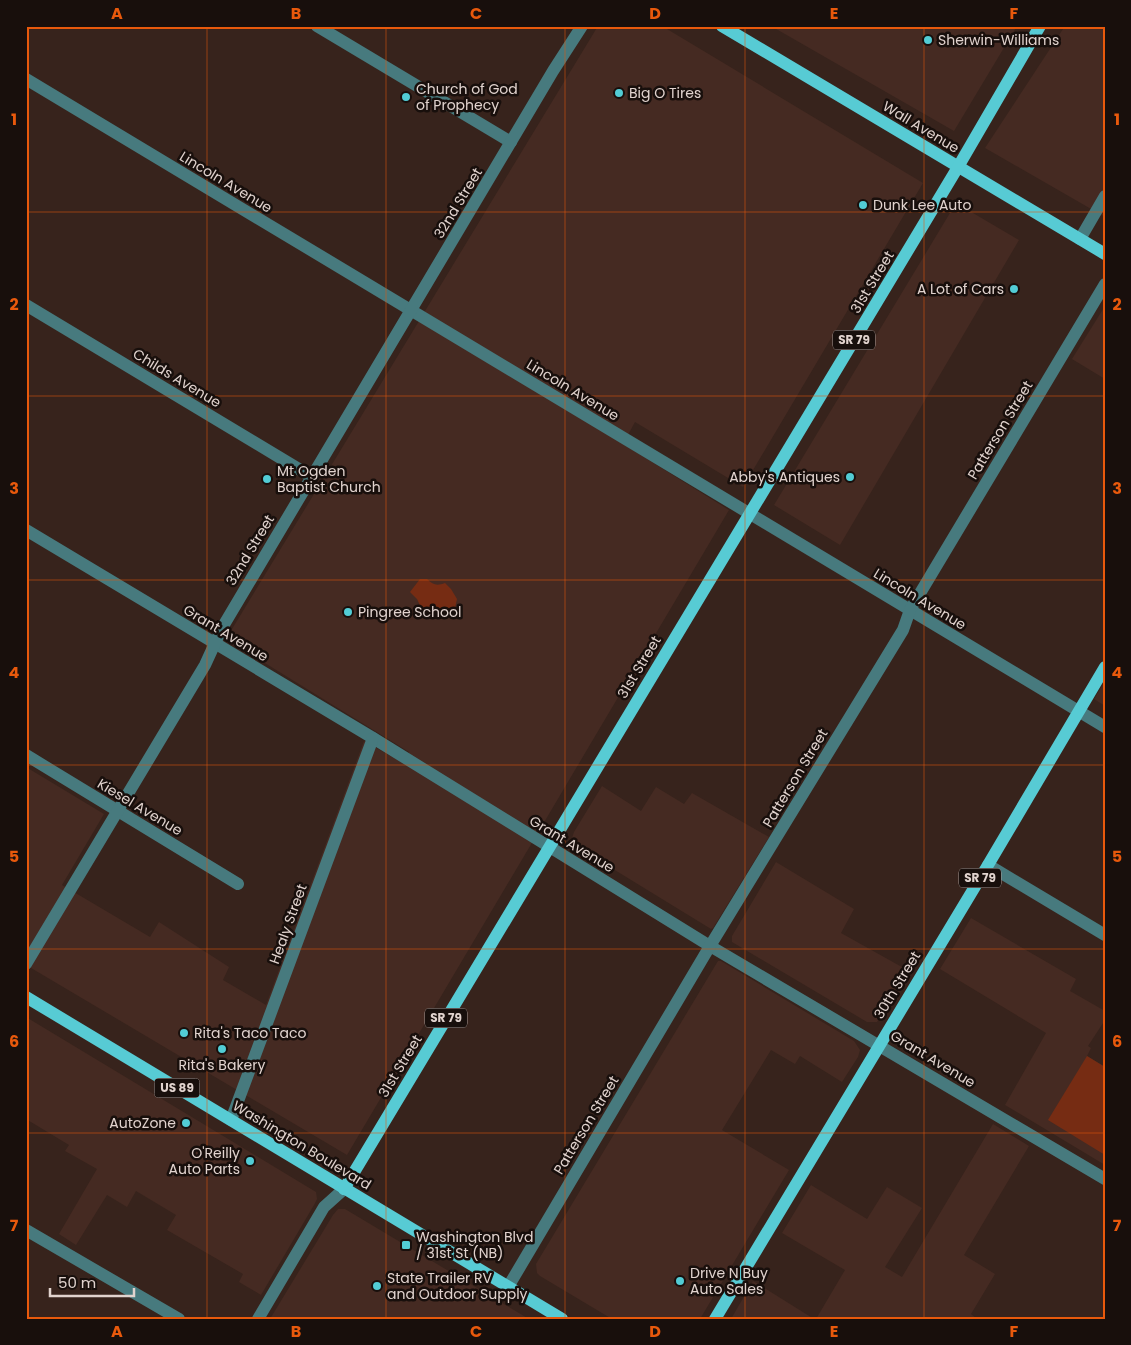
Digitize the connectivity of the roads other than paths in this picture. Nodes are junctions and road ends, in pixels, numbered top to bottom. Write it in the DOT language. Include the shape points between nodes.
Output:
graph roads {
  1 [pos="317,26"];
  2 [pos="582,26"];
  3 [pos="722,26"];
  4 [pos="1040,26"];
  5 [pos="26,79"];
  6 [pos="511,142"];
  7 [pos="958,168"];
  8 [pos="1105,196"];
  9 [pos="1080,239"];
  10 [pos="1105,254"];
  11 [pos="1105,284"];
  12 [pos="26,305"];
  13 [pos="411,310"];
  14 [pos="312,477"];
  15 [pos="750,513"];
  16 [pos="26,530"];
  17 [pos="910,610"];
  18 [pos="215,643"];
  19 [pos="1105,667"];
  20 [pos="1078,711"];
  21 [pos="1105,727"];
  22 [pos="373,738"];
  23 [pos="26,756"];
  24 [pos="118,811"];
  25 [pos="549,848"];
  26 [pos="988,865"];
  27 [pos="238,884"];
  28 [pos="1105,935"];
  29 [pos="710,946"];
  30 [pos="26,964"];
  31 [pos="26,998"];
  32 [pos="879,1045"];
  33 [pos="231,1120"];
  34 [pos="1105,1179"];
  35 [pos="344,1189"];
  36 [pos="26,1230"];
  37 [pos="508,1286"];
  38 [pos="178,1319"];
  39 [pos="258,1319"];
  40 [pos="562,1319"];
  41 [pos="715,1319"];
  1 -- 6 [label="street"];
  2 -- 6 [label="street, 32nd Street"];
  3 -- 7 [label="main road, Wall Avenue"];
  4 -- 7 [label="main road, 31st Street / SR 79"];
  5 -- 13 [label="street, Lincoln Avenue"];
  6 -- 13 [label="street, 32nd Street"];
  7 -- 9 [label="main road, Wall Avenue"];
  7 -- 15 [label="main road, 31st Street / SR 79"];
  8 -- 9 [label="street"];
  9 -- 10 [label="main road, Wall Avenue"];
  11 -- 17 [label="street, Patterson Street"];
  12 -- 14 [label="street, Childs Avenue"];
  13 -- 14 [label="street, 32nd Street"];
  13 -- 15 [label="street, Lincoln Avenue"];
  14 -- 18 [label="street, 32nd Street"];
  15 -- 17 [label="street, Lincoln Avenue"];
  15 -- 25 [label="main road, 31st Street / SR 79"];
  16 -- 18 [label="street, Grant Avenue"];
  17 -- 20 [label="street, Lincoln Avenue"];
  17 -- 29 [label="street, Patterson Street" via="903,630"];
  18 -- 22 [label="street, Grant Avenue"];
  18 -- 24 [label="street, 32nd Street"];
  19 -- 20 [label="main road, 30th Street / SR 79"];
  20 -- 21 [label="street, Lincoln Avenue"];
  20 -- 26 [label="main road, 30th Street / SR 79"];
  22 -- 25 [label="street, Grant Avenue"];
  22 -- 33 [label="street, Healy Street"];
  23 -- 24 [label="street, Kiesel Avenue"];
  24 -- 27 [label="street, Kiesel Avenue"];
  24 -- 30 [label="street, 32nd Street"];
  25 -- 29 [label="street, Grant Avenue"];
  25 -- 35 [label="main road, 31st Street / SR 79"];
  26 -- 28 [label="street"];
  26 -- 32 [label="main road, 30th Street / SR 79"];
  29 -- 32 [label="street, Grant Avenue"];
  29 -- 37 [label="street, Patterson Street"];
  31 -- 33 [label="main road, Washington Boulevard / US 89"];
  32 -- 34 [label="street, Grant Avenue"];
  32 -- 41 [label="main road, 30th Street / SR 79"];
  33 -- 35 [label="main road, Washington Boulevard / US 89"];
  35 -- 37 [label="main road, Washington Boulevard / US 89"];
  35 -- 39 [label="street, 31st Street" via="324,1207"];
  36 -- 38 [label="street"];
  37 -- 40 [label="main road, Washington Boulevard / US 89"];
}
